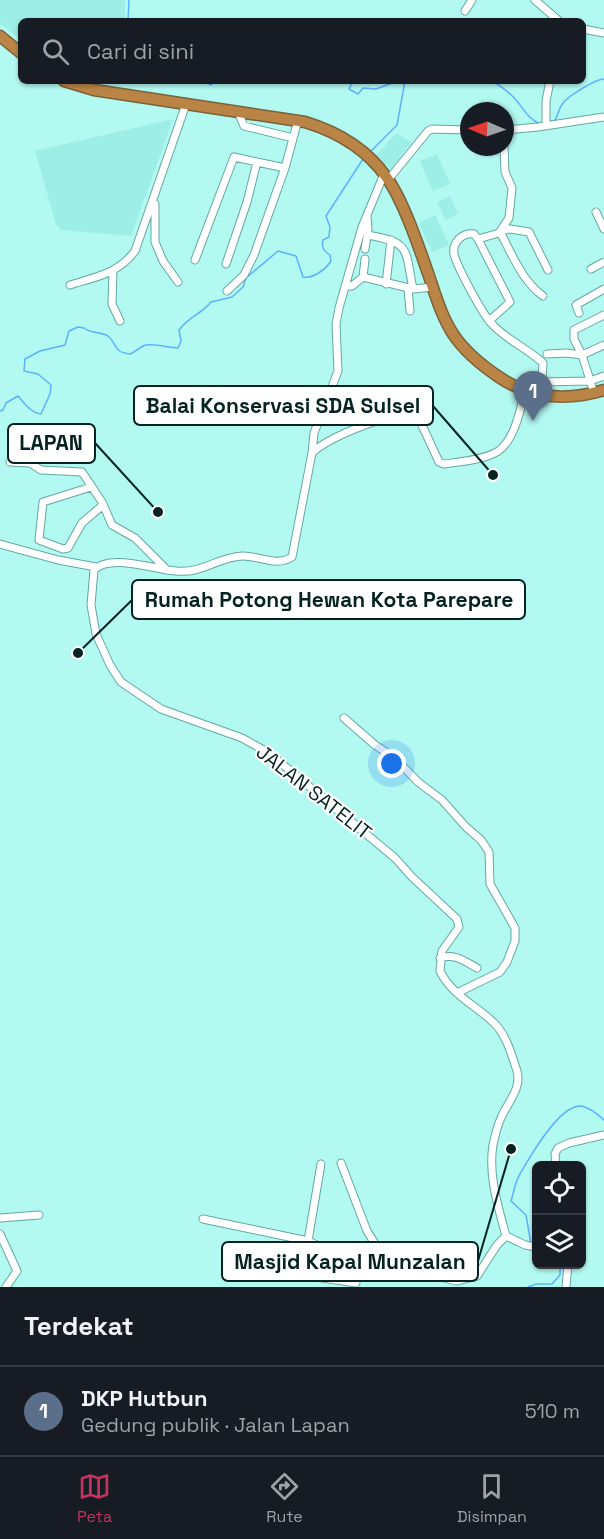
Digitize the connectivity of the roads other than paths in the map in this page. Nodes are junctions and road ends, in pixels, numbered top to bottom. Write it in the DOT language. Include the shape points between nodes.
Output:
graph roads {
  1 [pos="472,0"];
  2 [pos="535,0"];
  3 [pos="465,11"];
  4 [pos="556,18"];
  5 [pos="586,30"];
  6 [pos="604,33"];
  7 [pos="0,36"];
  8 [pos="18,51"];
  9 [pos="74,84"];
  10 [pos="549,84"];
  11 [pos="186,104"];
  12 [pos="238,112"];
  13 [pos="604,117"];
  14 [pos="297,120"];
  15 [pos="546,126"];
  16 [pos="514,129"];
  17 [pos="460,130"];
  18 [pos="293,138"];
  19 [pos="504,156"];
  20 [pos="257,162"];
  21 [pos="285,168"];
  22 [pos="386,177"];
  23 [pos="155,197"];
  24 [pos="596,212"];
  25 [pos="366,214"];
  26 [pos="604,229"];
  27 [pos="501,231"];
  28 [pos="367,235"];
  29 [pos="478,239"];
  30 [pos="391,240"];
  31 [pos="366,249"];
  32 [pos="365,259"];
  33 [pos="195,260"];
  34 [pos="604,262"];
  35 [pos="226,264"];
  36 [pos="591,269"];
  37 [pos="548,270"];
  38 [pos="113,271"];
  39 [pos="363,277"];
  40 [pos="178,282"];
  41 [pos="386,284"];
  42 [pos="70,285"];
  43 [pos="345,286"];
  44 [pos="433,287"];
  45 [pos="410,289"];
  46 [pos="604,289"];
  47 [pos="227,291"];
  48 [pos="543,296"];
  49 [pos="410,311"];
  50 [pos="579,313"];
  51 [pos="604,315"];
  52 [pos="120,321"];
  53 [pos="489,321"];
  54 [pos="604,345"];
  55 [pos="547,354"];
  56 [pos="582,355"];
  57 [pos="604,376"];
  58 [pos="591,381"];
  59 [pos="542,382"];
  60 [pos="599,391"];
  61 [pos="525,392"];
  62 [pos="541,395"];
  63 [pos="312,453"];
  64 [pos="10,462"];
  65 [pos="91,487"];
  66 [pos="103,505"];
  67 [pos="0,544"];
  68 [pos="96,567"];
  69 [pos="167,570"];
  70 [pos="344,718"];
  71 [pos="440,958"];
  72 [pos="477,968"];
  73 [pos="457,993"];
  74 [pos="604,1135"];
  75 [pos="556,1161"];
  76 [pos="341,1163"];
  77 [pos="321,1164"];
  78 [pos="39,1215"];
  79 [pos="0,1218"];
  80 [pos="203,1219"];
  81 [pos="0,1234"];
  82 [pos="506,1236"];
  83 [pos="308,1241"];
  84 [pos="532,1246"];
  85 [pos="290,1260"];
  86 [pos="387,1263"];
  87 [pos="370,1269"];
  88 [pos="568,1269"];
  89 [pos="363,1276"];
  90 [pos="316,1278"];
  91 [pos="355,1285"];
  92 [pos="6,1287"];
  93 [pos="566,1287"];
  1 -- 3 [label="street"];
  2 -- 4 [label="street"];
  5 -- 6 [label="street"];
  7 -- 8 [label="highway"];
  9 -- 11 [label="highway"];
  10 -- 15 [label="street"];
  11 -- 12 [label="highway"];
  11 -- 23 [label="street"];
  12 -- 14 [label="highway"];
  12 -- 18 [label="street" via="244,126"];
  13 -- 15 [label="street"];
  14 -- 18 [label="street"];
  14 -- 22 [label="highway" via="331,131 368,156"];
  15 -- 16 [label="street"];
  17 -- 22 [label="street" via="428,131"];
  18 -- 21 [label="street"];
  19 -- 27 [label="street" via="505,172 512,188 509,218"];
  20 -- 21 [label="street"];
  20 -- 33 [label="street" via="234,157"];
  20 -- 35 [label="street"];
  21 -- 47 [label="street" via="254,255 244,275"];
  22 -- 25 [label="street"];
  22 -- 44 [label="highway" via="399,199"];
  23 -- 38 [label="street" via="135,251 123,266"];
  23 -- 40 [label="street" via="155,242"];
  24 -- 26 [label="street"];
  25 -- 28 [label="street"];
  25 -- 43 [label="street"];
  27 -- 29 [label="street"];
  27 -- 37 [label="street" via="529,232"];
  27 -- 48 [label="street" via="528,281"];
  28 -- 30 [label="street"];
  28 -- 31 [label="street"];
  29 -- 53 [label="street" via="510,302"];
  29 -- 53 [label="street" via="470,233 460,237 454,247 455,255"];
  30 -- 41 [label="street"];
  30 -- 45 [label="street" via="404,251"];
  32 -- 39 [label="street"];
  34 -- 36 [label="street"];
  38 -- 42 [label="street"];
  38 -- 52 [label="street" via="112,304"];
  39 -- 41 [label="street"];
  39 -- 43 [label="street" via="352,286"];
  41 -- 45 [label="street"];
  43 -- 63 [label="street" via="336,324 338,371 317,421"];
  44 -- 45 [label="street"];
  44 -- 61 [label="highway" via="453,334 468,353"];
  45 -- 49 [label="street"];
  46 -- 50 [label="street" via="576,305"];
  51 -- 56 [label="street" via="574,330"];
  53 -- 59 [label="street" via="541,361"];
  54 -- 56 [label="street"];
  55 -- 56 [label="street"];
  56 -- 58 [label="street"];
  57 -- 58 [label="street"];
  58 -- 59 [label="street"];
  58 -- 60 [label="street"];
  59 -- 62 [label="street"];
  60 -- 62 [label="highway" via="567,397"];
  61 -- 62 [label="highway"];
  61 -- 63 [label="street" via="516,426 502,448 489,455 444,464 435,457 420,421 410,416 366,426 319,445"];
  63 -- 69 [label="street" via="291,558 279,562 238,556 205,568"];
  64 -- 65 [label="street" via="30,463 41,470 79,471"];
  65 -- 66 [label="street"];
  65 -- 66 [label="street" via="43,502 38,540 68,549 82,523"];
  66 -- 69 [label="street" via="112,525 135,538"];
  67 -- 68 [label="street"];
  68 -- 69 [label="street" via="133,563"];
  68 -- 71 [label="street, JALAN SATELIT" via="91,605 96,634 121,682 161,709 242,738 269,753 395,858 459,922"];
  70 -- 73 [label="street" via="442,800 489,852 490,884 515,928 515,941 500,972"];
  71 -- 72 [label="street" via="450,955"];
  71 -- 73 [label="street" via="442,975"];
  73 -- 82 [label="street" via="501,1032 518,1073 518,1086 501,1116 492,1153 494,1190"];
  74 -- 75 [label="street" via="558,1148"];
  76 -- 86 [label="street" via="368,1231"];
  77 -- 83 [label="street"];
  78 -- 79 [label="street"];
  80 -- 83 [label="street"];
  81 -- 92 [label="street" via="17,1271"];
  82 -- 84 [label="street"];
  82 -- 86 [label="street" via="477,1276 460,1281"];
  83 -- 87 [label="street"];
  85 -- 89 [label="street"];
  86 -- 87 [label="street"];
  87 -- 89 [label="street"];
  88 -- 93 [label="street"];
  89 -- 91 [label="street"];
  90 -- 91 [label="street"];
}
